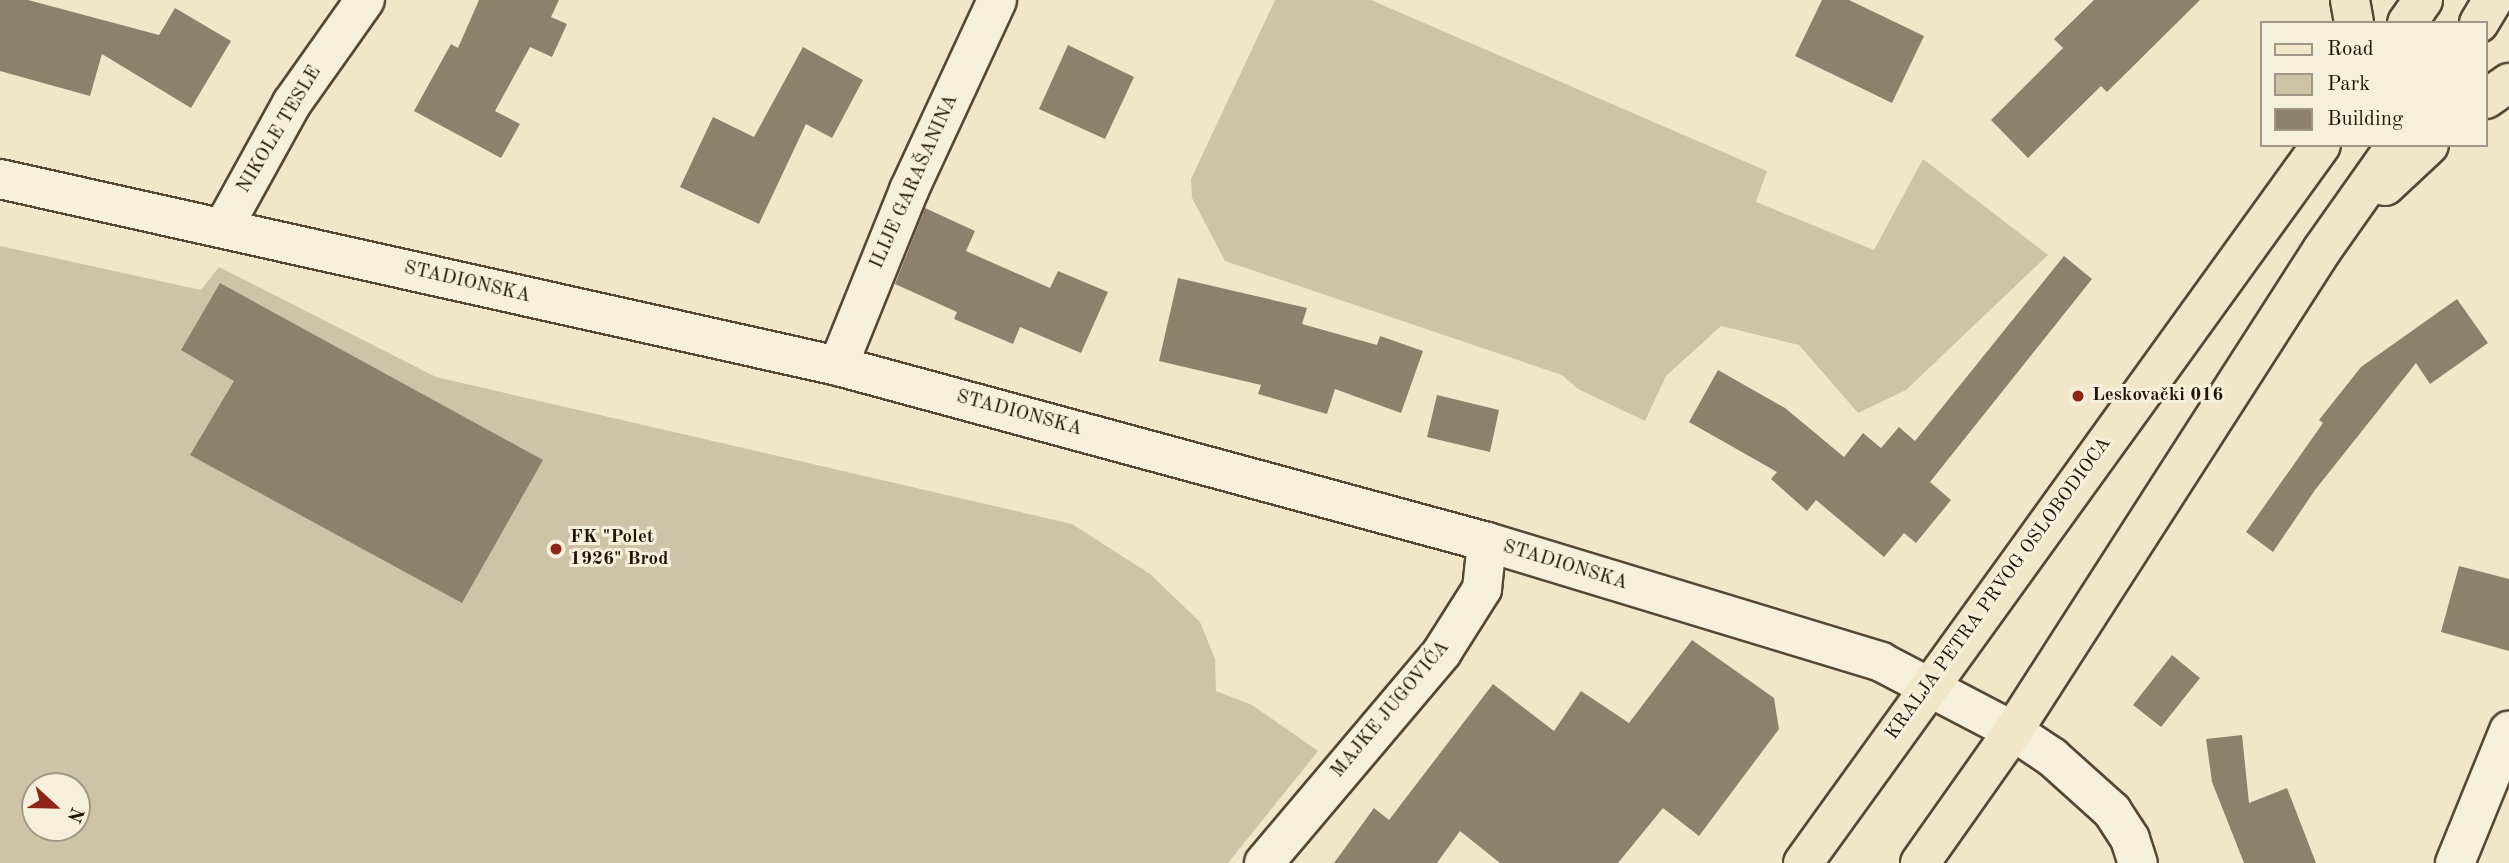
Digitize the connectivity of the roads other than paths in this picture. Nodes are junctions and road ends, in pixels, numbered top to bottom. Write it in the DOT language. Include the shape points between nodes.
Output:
graph roads {
  1 [pos="365,0"];
  2 [pos="997,0"];
  3 [pos="2350,0"];
  4 [pos="2423,0"];
  5 [pos="2493,0"];
  6 [pos="2354,21"];
  7 [pos="2408,21"];
  8 [pos="2480,21"];
  9 [pos="2509,83"];
  10 [pos="2488,98"];
  11 [pos="2320,147"];
  12 [pos="2395,147"];
  13 [pos="2427,147"];
  14 [pos="0,179"];
  15 [pos="223,229"];
  16 [pos="2322,250"];
  17 [pos="838,366"];
  18 [pos="1487,542"];
  19 [pos="1929,685"];
  20 [pos="2013,731"];
  21 [pos="2509,731"];
  22 [pos="1264,863"];
  23 [pos="1803,863"];
  24 [pos="1920,863"];
  25 [pos="2138,863"];
  26 [pos="2455,863"];
  1 -- 15 [label="street, NIKOLE TESLE" via="292,103"];
  2 -- 17 [label="street, ILIJE GARAŠANINA" via="909,190"];
  3 -- 6 [label="main road"];
  4 -- 7 [label="main road"];
  5 -- 8 [label="main road"];
  9 -- 10 [label="main road"];
  11 -- 19 [label="main road, KRALJA PETRA PRVOG OSLOBODIOCA"];
  12 -- 16 [label="main road"];
  13 -- 16 [label="main road"];
  14 -- 15 [label="street, STADIONSKA"];
  15 -- 17 [label="street, STADIONSKA"];
  16 -- 20 [label="main road"];
  17 -- 18 [label="street, STADIONSKA"];
  18 -- 19 [label="street, STADIONSKA" via="1881,662"];
  18 -- 22 [label="street, MAJKE JUGOVIĆA" via="1482,589 1442,652"];
  19 -- 20 [label="street, STADIONSKA"];
  19 -- 23 [label="main road, KRALJA PETRA PRVOG OSLOBODIOCA"];
  20 -- 24 [label="main road"];
  20 -- 25 [label="street, STADIONSKA" via="2052,757 2112,811 2130,839"];
  21 -- 26 [label="street"];
}
